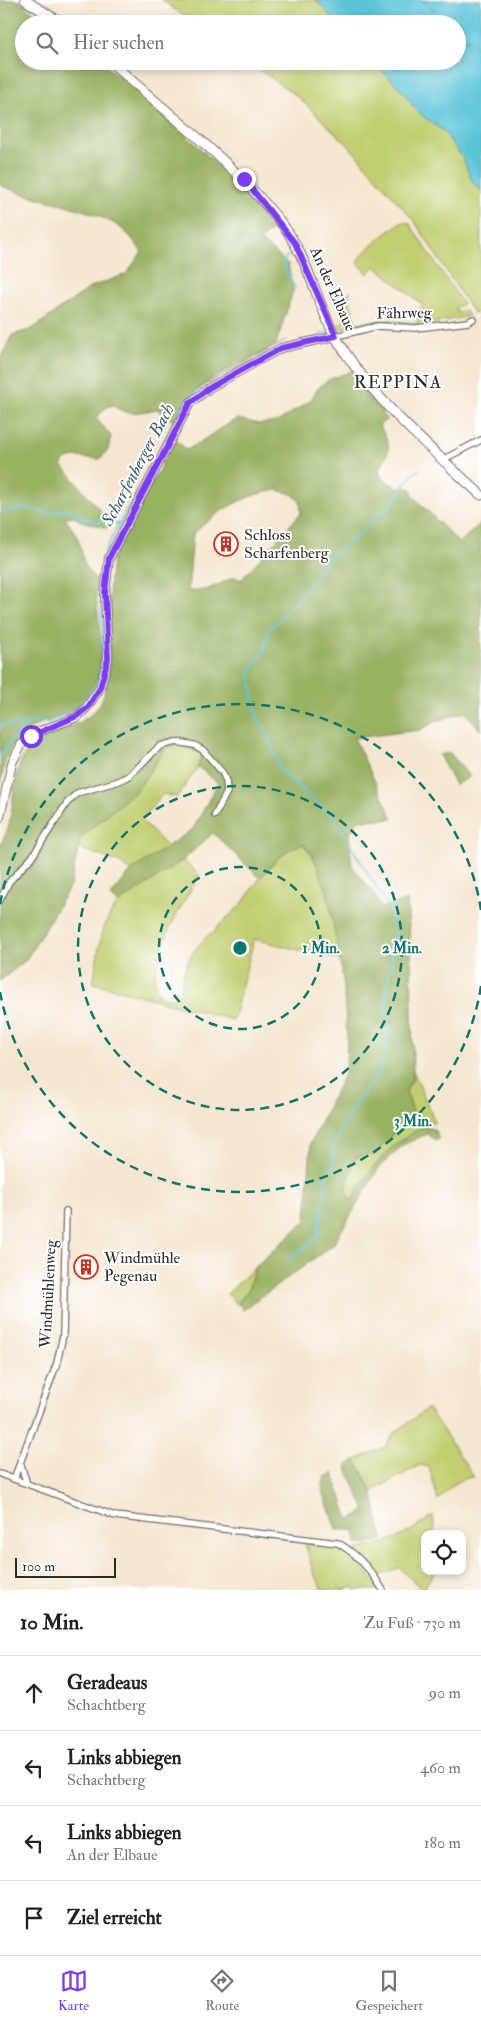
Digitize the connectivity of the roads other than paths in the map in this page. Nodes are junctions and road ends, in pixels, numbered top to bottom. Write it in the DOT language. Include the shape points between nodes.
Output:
graph roads {
  1 [pos="26,0"];
  2 [pos="49,15"];
  3 [pos="120,70"];
  4 [pos="473,319"];
  5 [pos="334,333"];
  6 [pos="481,440"];
  7 [pos="442,460"];
  8 [pos="481,495"];
  9 [pos="216,815"];
  10 [pos="0,817"];
  11 [pos="0,900"];
  12 [pos="66,1211"];
  13 [pos="20,1462"];
  14 [pos="0,1474"];
  15 [pos="14,1479"];
  16 [pos="27,1484"];
  17 [pos="383,1590"];
  1 -- 2 [label="main road"];
  3 -- 5 [label="main road, An der Elbaue" via="244,179 295,243"];
  4 -- 5 [label="street, Fährweg" via="431,327 378,326"];
  5 -- 7 [label="main road, An der Elbaue" via="382,398"];
  5 -- 10 [label="street" via="281,348 209,388 190,403 109,558 105,593 108,659 100,688 88,707 77,716 40,731 21,745 12,763"];
  6 -- 7 [label="street"];
  7 -- 8 [label="main road, An der Elbaue"];
  9 -- 11 [label="street" via="227,792 222,772 203,750 194,745 176,742 160,746 128,776 78,793 67,803"];
  12 -- 13 [label="street, Windmühlenweg" via="63,1335 57,1363"];
  13 -- 15 [label="street, Windmühlenweg"];
  13 -- 16 [label="street"];
  14 -- 15 [label="street"];
  15 -- 16 [label="street"];
  16 -- 17 [label="street" via="115,1516 329,1541 349,1550"];
}
